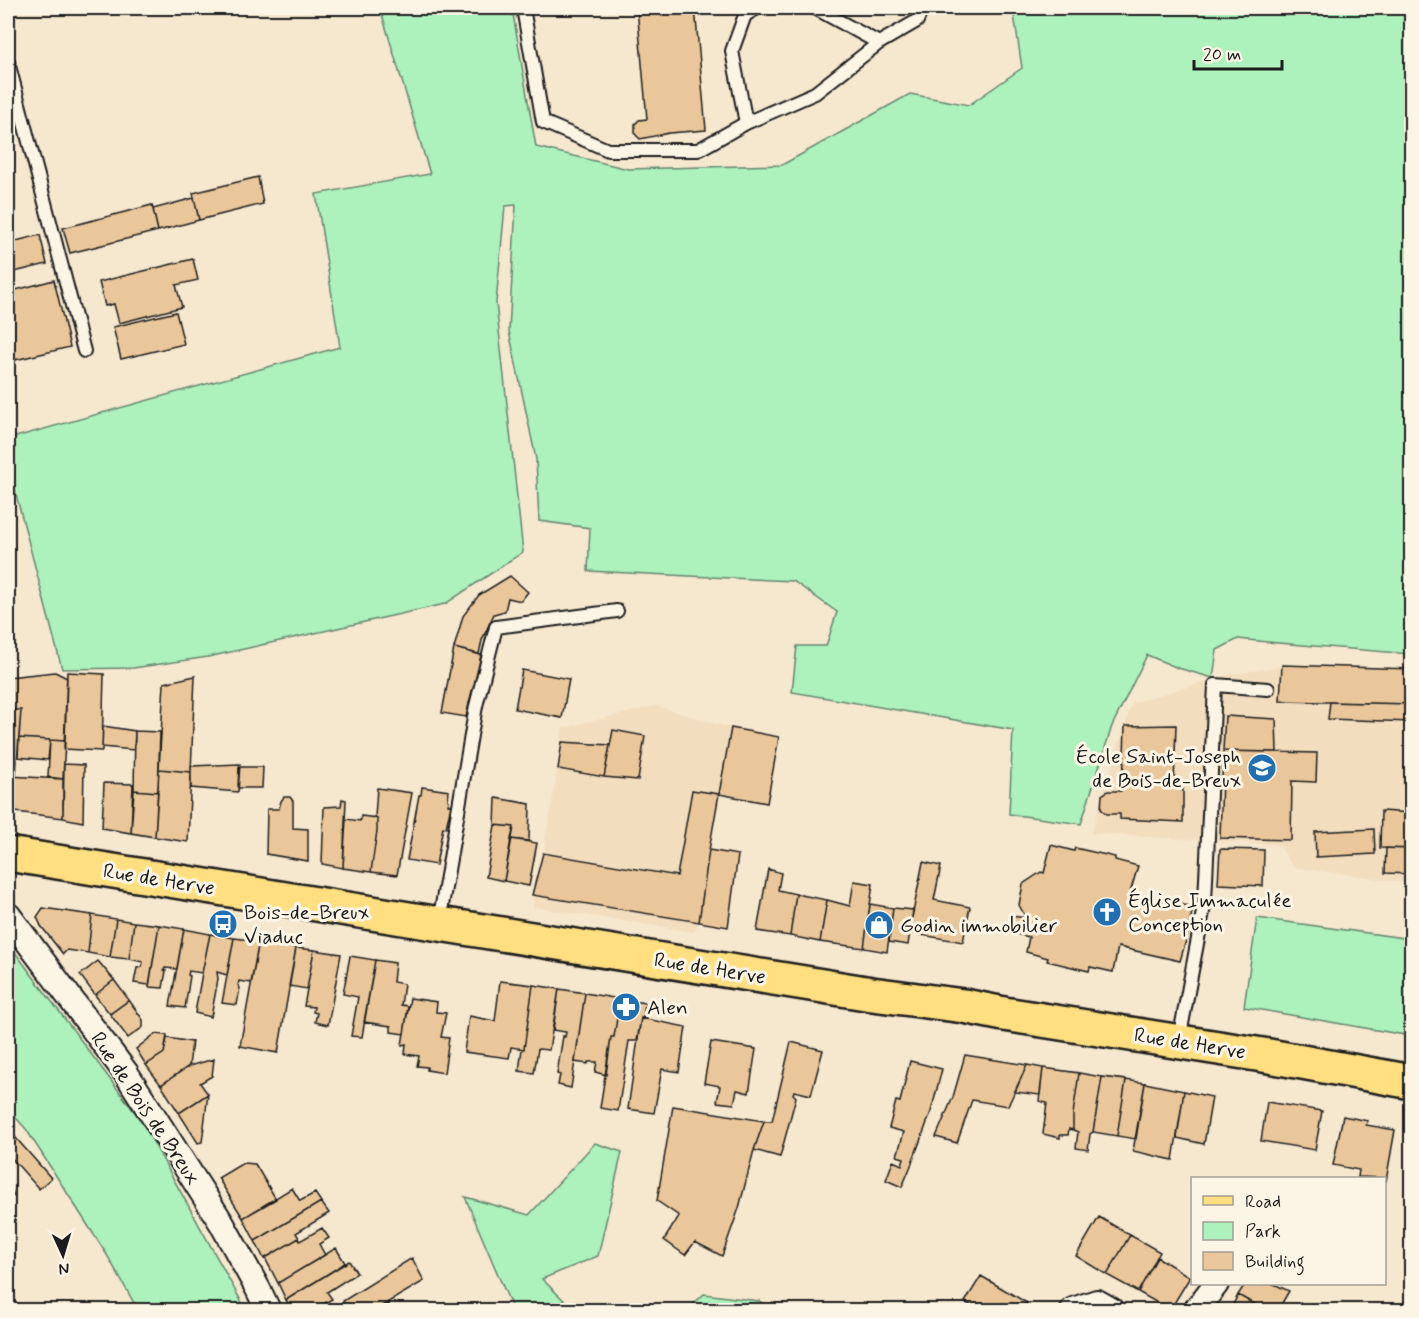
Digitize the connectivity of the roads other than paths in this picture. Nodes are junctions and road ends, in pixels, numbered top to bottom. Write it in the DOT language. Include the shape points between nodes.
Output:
graph roads {
  1 [pos="523,8"];
  2 [pos="757,8"];
  3 [pos="815,8"];
  4 [pos="922,8"];
  5 [pos="879,43"];
  6 [pos="8,62"];
  7 [pos="747,123"];
  8 [pos="84,351"];
  9 [pos="617,610"];
  10 [pos="1268,689"];
  11 [pos="8,854"];
  12 [pos="8,915"];
  13 [pos="439,924"];
  14 [pos="1179,1041"];
  15 [pos="1412,1082"];
  16 [pos="1215,1285"];
  17 [pos="268,1311"];
  18 [pos="1073,1311"];
  19 [pos="1111,1311"];
  20 [pos="1196,1311"];
  1 -- 7 [label="lane" via="543,122 608,150 698,150"];
  2 -- 7 [label="lane" via="745,15 732,51"];
  3 -- 5 [label="lane"];
  4 -- 5 [label="lane" via="917,21"];
  5 -- 7 [label="lane" via="815,93"];
  6 -- 8 [label="lane"];
  9 -- 13 [label="lane" via="496,627 476,706"];
  10 -- 14 [label="lane" via="1215,685 1205,901"];
  11 -- 13 [label="main road, Rue de Herve"];
  12 -- 17 [label="street, Rue de Bois de Breux" via="126,1073 221,1222"];
  13 -- 14 [label="main road, Rue de Herve"];
  14 -- 15 [label="main road, Rue de Herve"];
  16 -- 20 [label="street"];
  18 -- 19 [label="street" via="1097,1302"];
}
